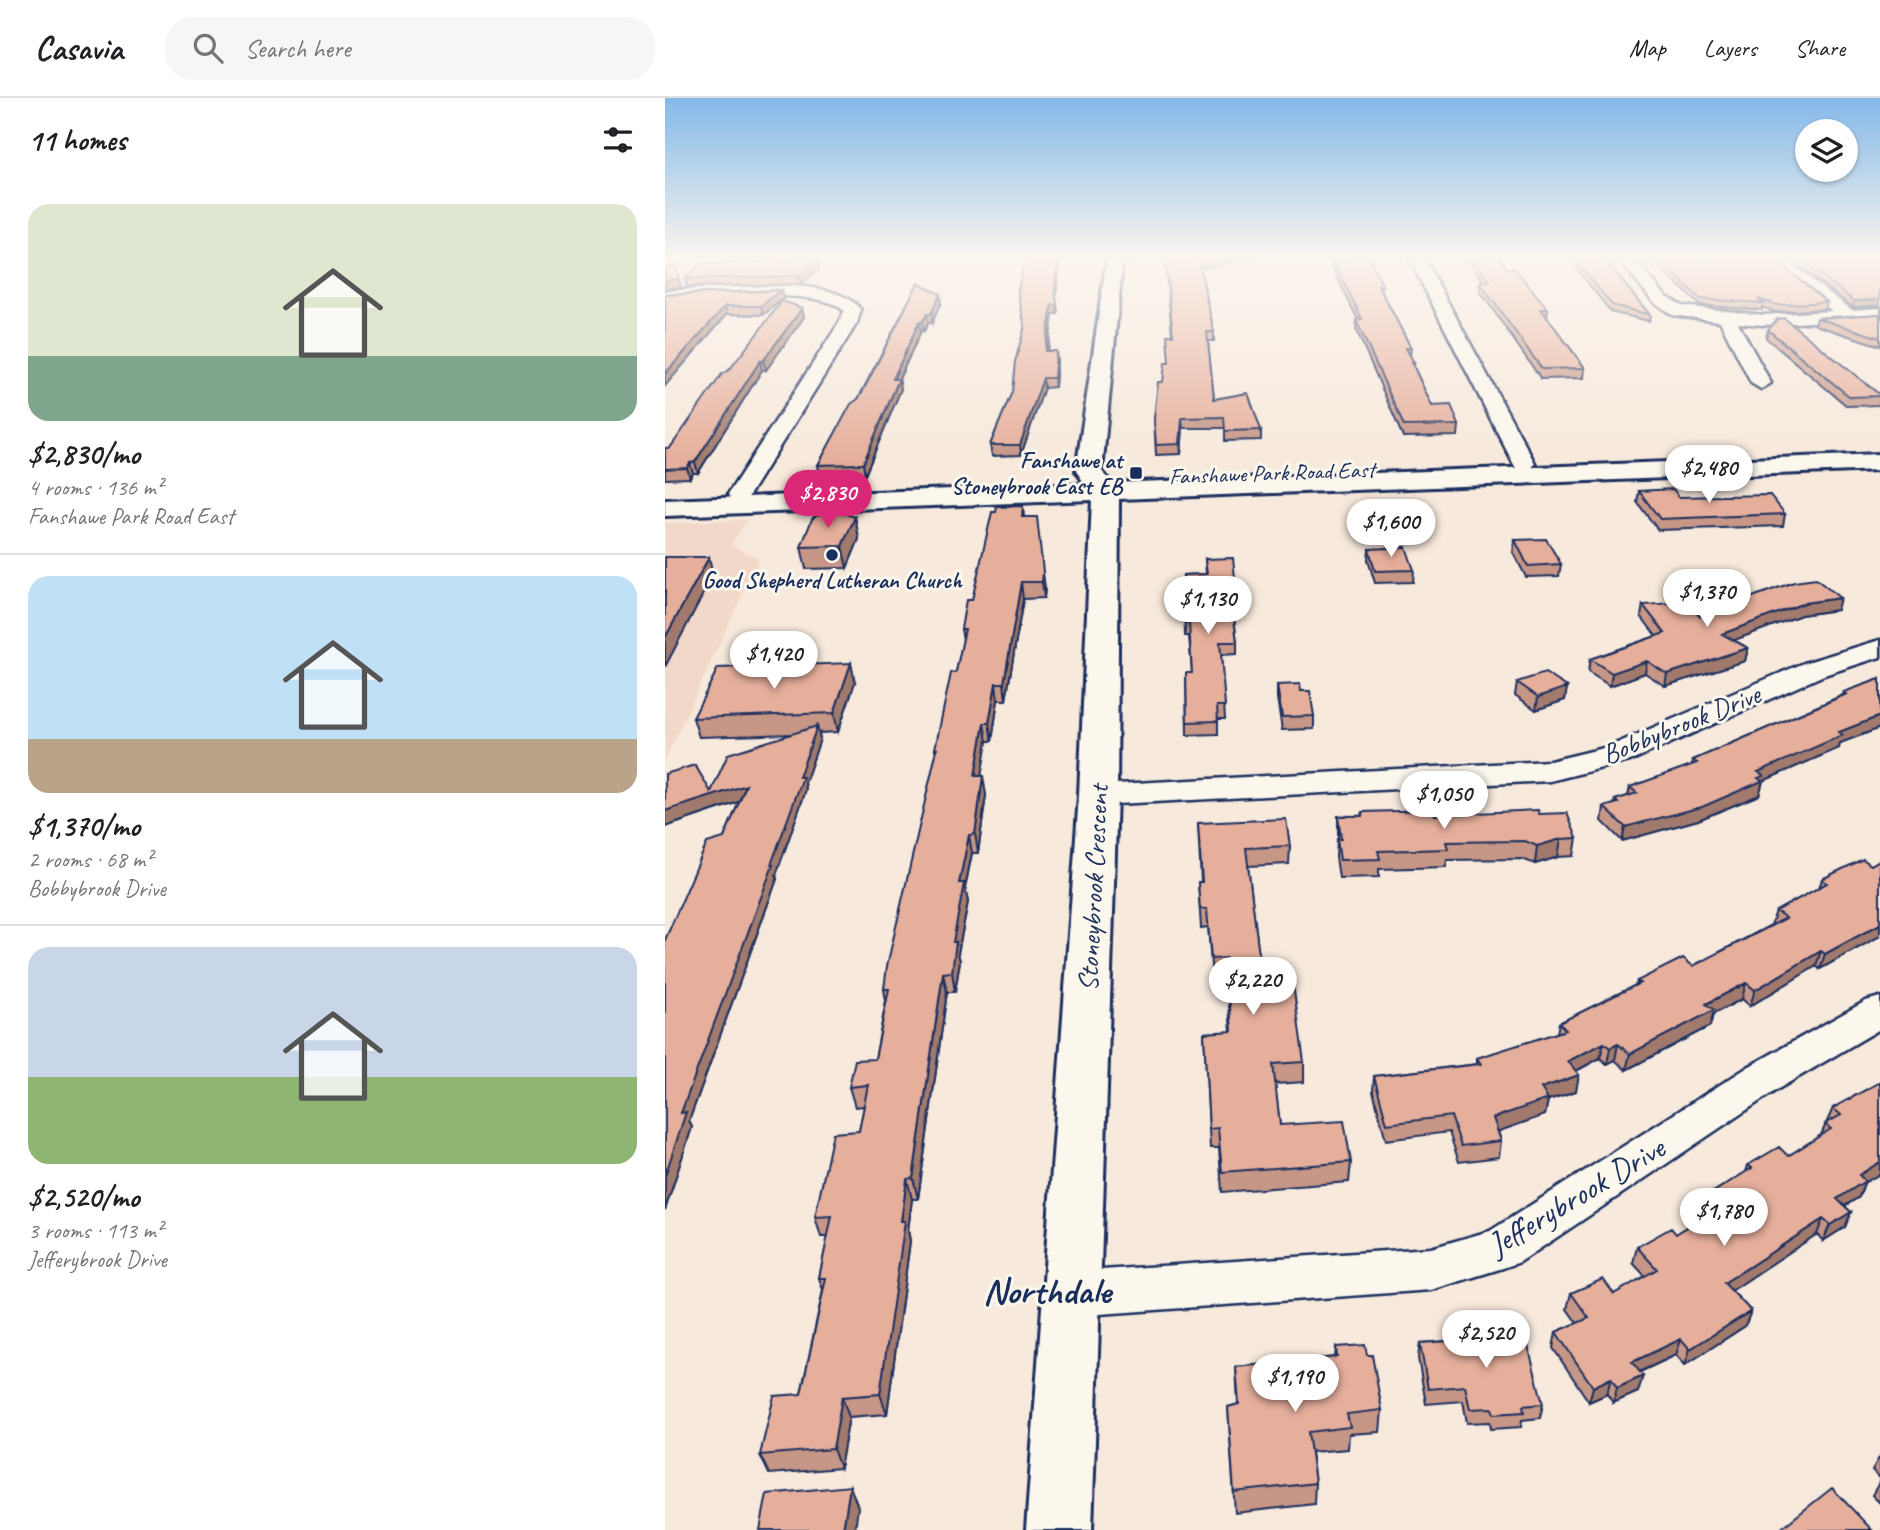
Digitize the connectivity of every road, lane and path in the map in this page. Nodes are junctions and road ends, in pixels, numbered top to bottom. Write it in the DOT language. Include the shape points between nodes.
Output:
graph roads {
  1 [pos="848,325"];
  2 [pos="1106,325"];
  3 [pos="1451,325"];
  4 [pos="1731,325"];
  5 [pos="1761,383"];
  6 [pos="1880,451"];
  7 [pos="1880,462"];
  8 [pos="1524,463"];
  9 [pos="1099,487"];
  10 [pos="740,494"];
  11 [pos="665,496"];
  12 [pos="665,508"];
  13 [pos="1880,648"];
  14 [pos="1098,795"];
  15 [pos="1880,1011"];
  16 [pos="1072,1294"];
  17 [pos="1059,1530"];
  1 -- 10 [label="street"];
  2 -- 9 [label="main road, Stoneybrook Crescent" via="1089,471"];
  3 -- 8 [label="street"];
  4 -- 5 [label="street"];
  6 -- 8 [label="main road, Fanshawe Park Road East"];
  7 -- 9 [label="main road, Fanshawe Park Road East"];
  8 -- 9 [label="main road, Fanshawe Park Road East"];
  9 -- 10 [label="main road, Fanshawe Park Road East"];
  9 -- 12 [label="main road, Fanshawe Park Road East"];
  9 -- 14 [label="main road, Stoneybrook Crescent"];
  10 -- 11 [label="main road, Fanshawe Park Road East"];
  13 -- 14 [label="street, Bobbybrook Drive" via="1814,669 1619,754 1550,771"];
  14 -- 16 [label="main road, Stoneybrook Crescent"];
  15 -- 16 [label="street, Jefferybrook Drive" via="1763,1078 1503,1248 1431,1269"];
  16 -- 17 [label="main road, Stoneybrook Crescent"];
}
